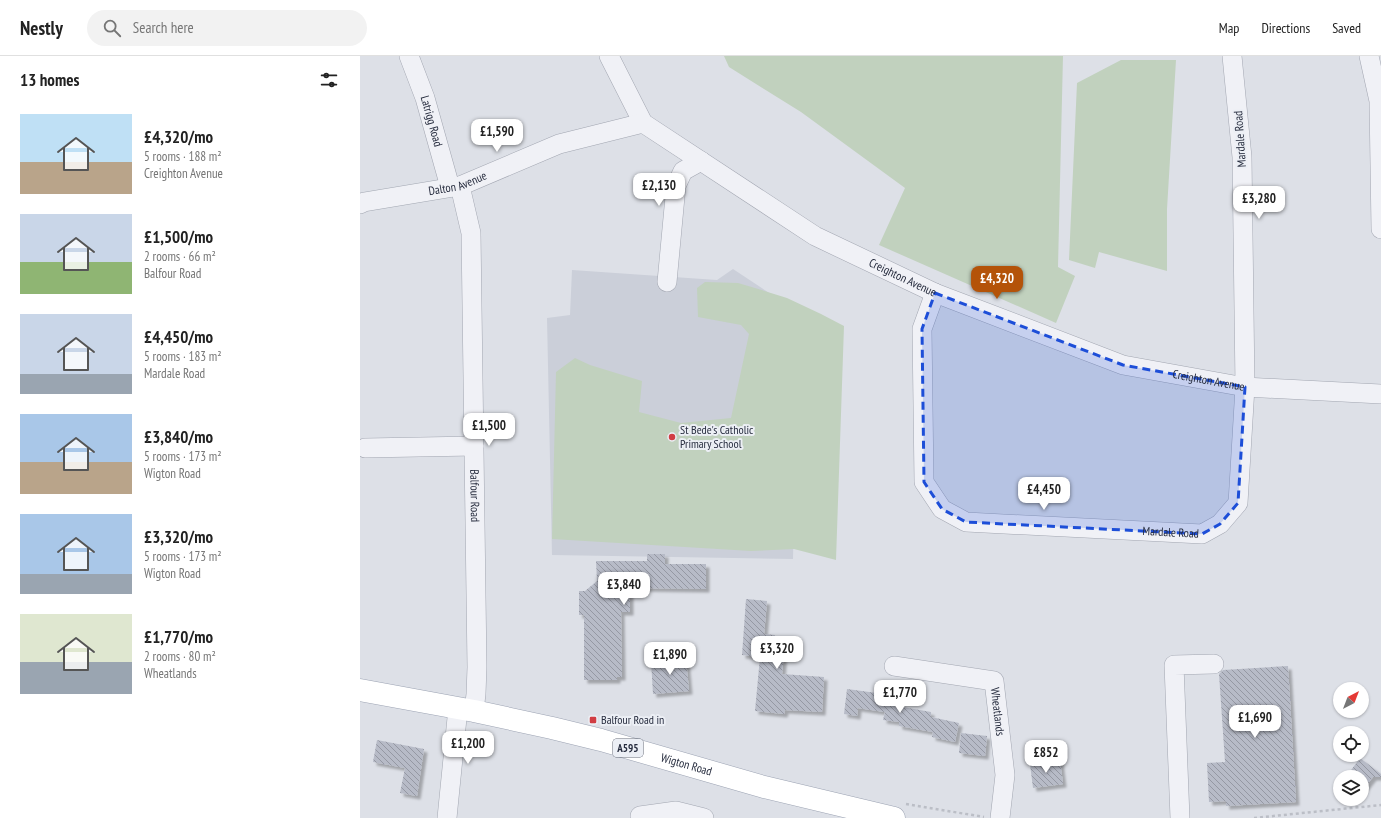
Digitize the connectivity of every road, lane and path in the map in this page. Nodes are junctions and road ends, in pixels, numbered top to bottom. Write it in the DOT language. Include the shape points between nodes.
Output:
graph roads {
  1 [pos="409,56"];
  2 [pos="609,56"];
  3 [pos="1232,56"];
  4 [pos="1369,56"];
  5 [pos="643,123"];
  6 [pos="701,161"];
  7 [pos="455,186"];
  8 [pos="360,204"];
  9 [pos="1381,229"];
  10 [pos="667,282"];
  11 [pos="934,293"];
  12 [pos="1246,387"];
  13 [pos="1381,394"];
  14 [pos="474,446"];
  15 [pos="365,448"];
  16 [pos="1214,664"];
  17 [pos="894,666"];
  18 [pos="360,690"];
  19 [pos="466,710"];
  20 [pos="1381,805"];
  21 [pos="640,816"];
  22 [pos="447,818"];
  23 [pos="704,818"];
  24 [pos="894,818"];
  25 [pos="1000,818"];
  26 [pos="1180,818"];
  27 [pos="1254,818"];
  1 -- 7 [label="street, Latrigg Road"];
  2 -- 5 [label="street, Creighton Avenue"];
  3 -- 12 [label="street, Mardale Road" via="1242,157"];
  4 -- 9 [label="street" via="1379,101"];
  5 -- 6 [label="street, Creighton Avenue"];
  5 -- 7 [label="street, Dalton Avenue" via="559,144"];
  6 -- 10 [label="street" via="683,171 676,186"];
  6 -- 11 [label="street, Creighton Avenue" via="815,236"];
  7 -- 8 [label="street, Dalton Avenue"];
  7 -- 14 [label="street, Balfour Road" via="472,234"];
  11 -- 12 [label="street, Creighton Avenue" via="1123,364"];
  11 -- 12 [label="street, Mardale Road" via="922,329 924,482 942,509 966,522 1202,534 1220,524 1238,503"];
  12 -- 13 [label="street, Creighton Avenue"];
  14 -- 15 [label="street"];
  14 -- 19 [label="street, Balfour Road" via="477,667 476,694"];
  16 -- 26 [label="street" via="1174,665"];
  17 -- 25 [label="street, Wheatlands" via="994,681 1005,774"];
  18 -- 19 [label="main road, Wigton Road / A595"];
  19 -- 22 [label="street, Balfour Road"];
  19 -- 24 [label="main road, Wigton Road / A595" via="601,740 764,788"];
  20 -- 27 [label="path"];
  21 -- 23 [label="street" via="676,811"];
}
